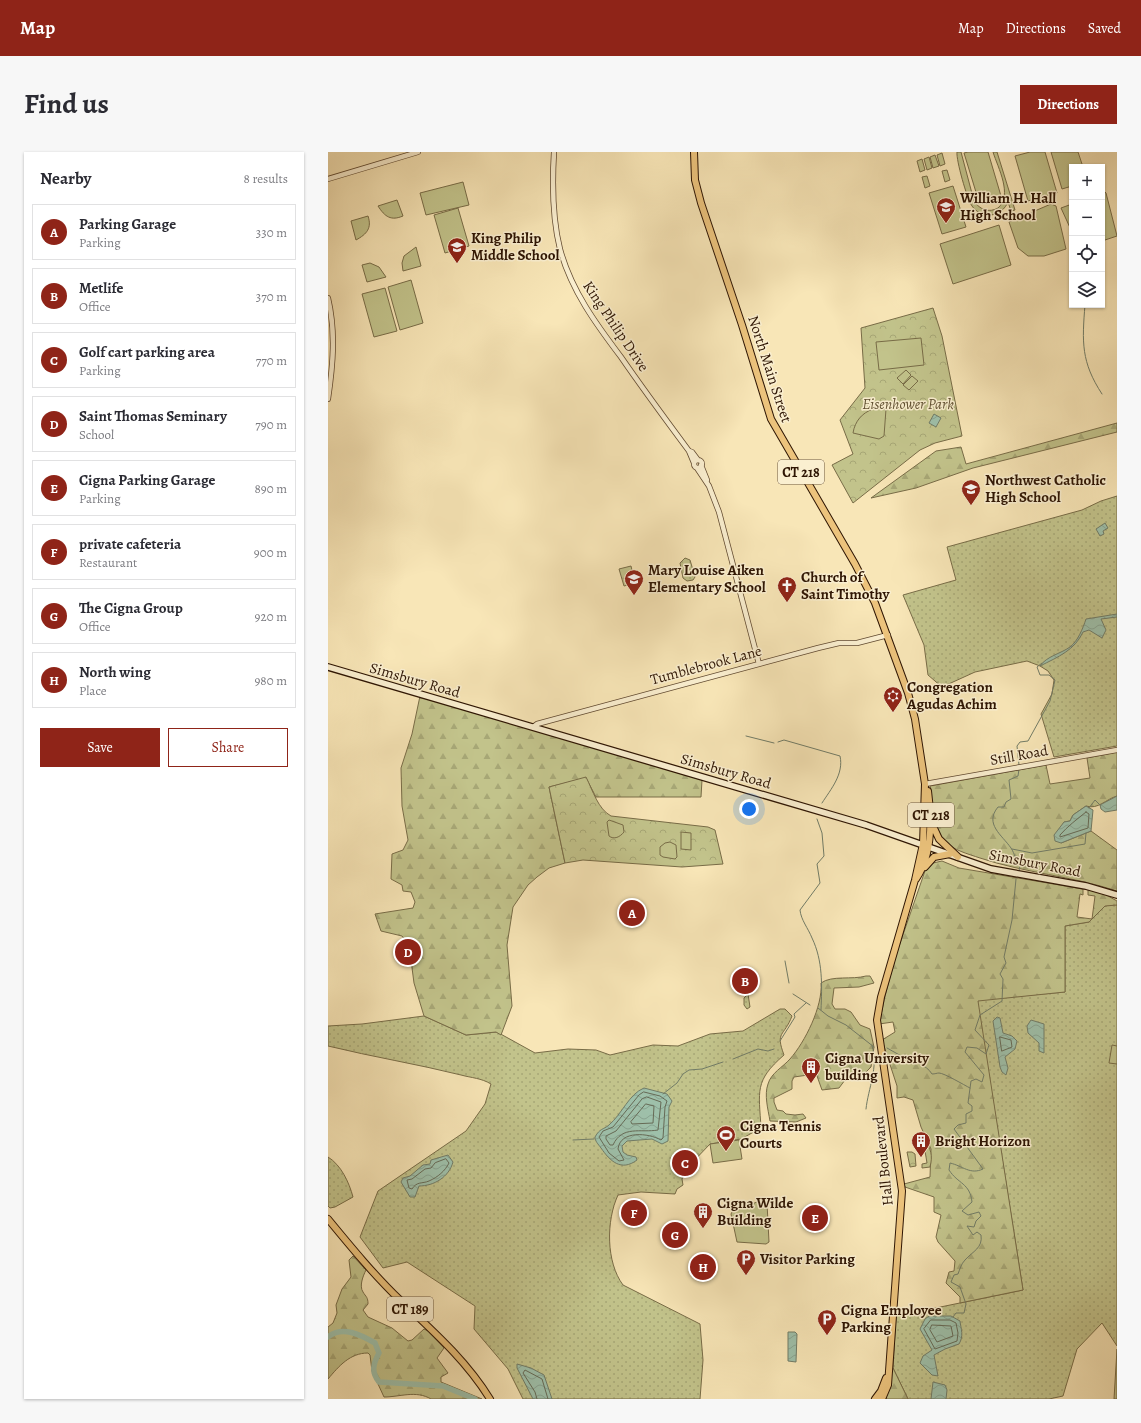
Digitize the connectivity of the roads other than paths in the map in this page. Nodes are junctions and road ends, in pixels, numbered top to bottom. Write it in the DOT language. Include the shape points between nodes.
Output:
graph roads {
  1 [pos="418,152"];
  2 [pos="554,152"];
  3 [pos="694,152"];
  4 [pos="328,179"];
  5 [pos="328,298"];
  6 [pos="328,399"];
  7 [pos="888,635"];
  8 [pos="759,664"];
  9 [pos="328,667"];
  10 [pos="534,727"];
  11 [pos="1117,750"];
  12 [pos="925,784"];
  13 [pos="932,821"];
  14 [pos="925,845"];
  15 [pos="950,854"];
  16 [pos="958,858"];
  17 [pos="921,871"];
  18 [pos="915,880"];
  19 [pos="1117,895"];
  20 [pos="328,1219"];
  21 [pos="888,1372"];
  22 [pos="490,1399"];
  23 [pos="875,1399"];
  24 [pos="882,1399"];
  1 -- 4 [label="street"];
  2 -- 8 [label="street, King Philip Drive" via="552,189 556,226 560,249 572,282 600,329 692,452 696,462 694,466 699,467 706,480 722,521"];
  3 -- 7 [label="main road, North Main Street / CT 218" via="695,180 699,197 771,419 862,577"];
  5 -- 6 [label="street" via="334,350"];
  7 -- 8 [label="street, Tumblebrook Lane" via="857,643 838,643"];
  7 -- 12 [label="main road, North Main Street / CT 218" via="915,717"];
  8 -- 10 [label="street, Tumblebrook Lane" via="537,724"];
  9 -- 10 [label="main road, Simsbury Road"];
  10 -- 14 [label="main road, Simsbury Road" via="866,825"];
  11 -- 12 [label="street, Still Road"];
  12 -- 13 [label="main road, North Main Street / CT 218"];
  12 -- 14 [label="main road, North Main Street / CT 218"];
  13 -- 14 [label="main road, North Main Street / CT 218"];
  13 -- 16 [label="main road" via="939,839"];
  14 -- 15 [label="main road, Simsbury Road"];
  14 -- 17 [label="main road, Hall Boulevard / CT 218"];
  14 -- 18 [label="main road, Hall Boulevard / CT 218"];
  15 -- 16 [label="main road, Simsbury Road"];
  15 -- 17 [label="main road" via="934,857"];
  16 -- 19 [label="main road, Simsbury Road" via="1004,872 1086,886"];
  17 -- 18 [label="main road, Hall Boulevard / CT 218"];
  18 -- 21 [label="main road, Hall Boulevard / CT 218" via="881,997 877,1020 902,1191"];
  20 -- 22 [label="main road, CT 189" via="377,1276 460,1358"];
  21 -- 23 [label="main road, Hall Boulevard / CT 218"];
  21 -- 24 [label="main road, Hall Boulevard / CT 218" via="888,1385"];
}
